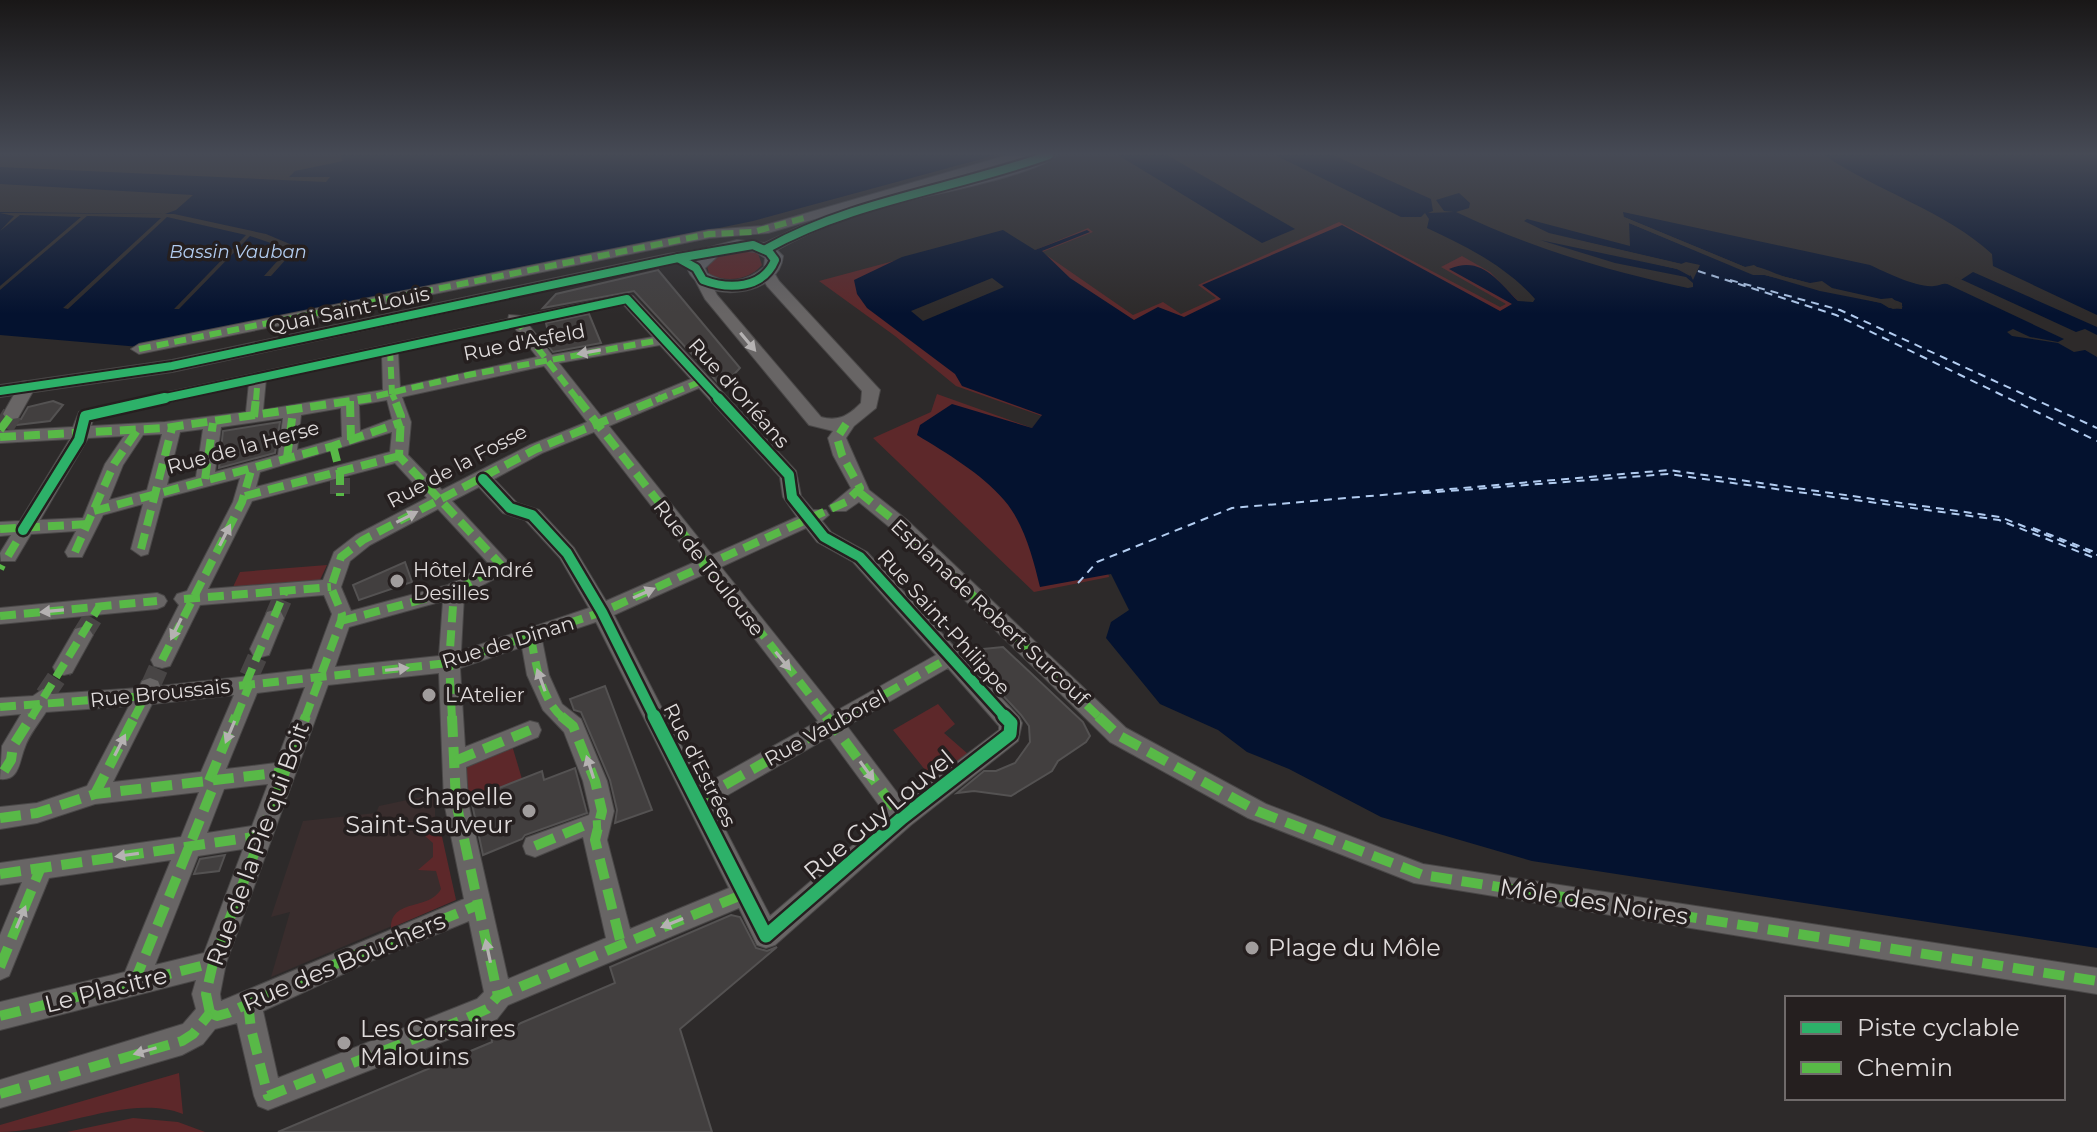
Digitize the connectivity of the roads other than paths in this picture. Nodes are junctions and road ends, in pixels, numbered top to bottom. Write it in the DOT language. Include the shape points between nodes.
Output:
graph roads {
  1 [pos="844,208"];
  2 [pos="875,208"];
  3 [pos="766,249"];
  4 [pos="702,267"];
  5 [pos="768,274"];
  6 [pos="513,312"];
  7 [pos="666,339"];
  8 [pos="139,349"];
  9 [pos="390,349"];
  10 [pos="547,360"];
  11 [pos="258,376"];
  12 [pos="704,380"];
  13 [pos="27,386"];
  14 [pos="0,391"];
  15 [pos="392,394"];
  16 [pos="350,401"];
  17 [pos="293,411"];
  18 [pos="254,417"];
  19 [pos="402,422"];
  20 [pos="598,422"];
  21 [pos="213,423"];
  22 [pos="846,424"];
  23 [pos="82,425"];
  24 [pos="4,427"];
  25 [pos="172,428"];
  26 [pos="138,429"];
  27 [pos="351,440"];
  28 [pos="333,446"];
  29 [pos="399,456"];
  30 [pos="287,458"];
  31 [pos="252,467"];
  32 [pos="205,479"];
  33 [pos="483,479"];
  34 [pos="340,485"];
  35 [pos="859,492"];
  36 [pos="155,493"];
  37 [pos="245,496"];
  38 [pos="442,499"];
  39 [pos="839,506"];
  40 [pos="92,517"];
  41 [pos="814,518"];
  42 [pos="0,529"];
  43 [pos="23,530"];
  44 [pos="141,549"];
  45 [pos="75,552"];
  46 [pos="3,563"];
  47 [pos="706,566"];
  48 [pos="331,587"];
  49 [pos="454,591"];
  50 [pos="187,599"];
  51 [pos="157,601"];
  52 [pos="602,612"];
  53 [pos="0,616"];
  54 [pos="274,618"];
  55 [pos="341,621"];
  56 [pos="82,635"];
  57 [pos="531,638"];
  58 [pos="261,649"];
  59 [pos="952,656"];
  60 [pos="162,660"];
  61 [pos="449,663"];
  62 [pos="64,667"];
  63 [pos="319,677"];
  64 [pos="249,681"];
  65 [pos="147,692"];
  66 [pos="42,700"];
  67 [pos="0,707"];
  68 [pos="562,717"];
  69 [pos="832,723"];
  70 [pos="1011,723"];
  71 [pos="1118,735"];
  72 [pos="6,756"];
  73 [pos="455,761"];
  74 [pos="284,772"];
  75 [pos="212,781"];
  76 [pos="95,794"];
  77 [pos="698,800"];
  78 [pos="0,818"];
  79 [pos="902,818"];
  80 [pos="601,825"];
  81 [pos="260,836"];
  82 [pos="189,845"];
  83 [pos="535,846"];
  84 [pos="41,867"];
  85 [pos="0,874"];
  86 [pos="744,894"];
  87 [pos="478,905"];
  88 [pos="766,936"];
  89 [pos="621,944"];
  90 [pos="213,963"];
  91 [pos="0,967"];
  92 [pos="2097,981"];
  93 [pos="134,983"];
  94 [pos="498,996"];
  95 [pos="248,1003"];
  96 [pos="210,1013"];
  97 [pos="0,1016"];
  98 [pos="0,1094"];
  1 -- 8 [label="street, Quai Saint-Louis" via="763,230 709,234"];
  2 -- 3 [label="main road" via="803,230"];
  3 -- 4 [label="main road" via="737,245"];
  3 -- 5 [label="main road" via="775,260"];
  4 -- 5 [label="main road" via="716,285 751,283"];
  4 -- 6 [label="main road, Quai Saint-Louis" via="677,258"];
  4 -- 22 [label="street, one-way" via="710,296 815,421"];
  5 -- 22 [label="street" via="871,390 870,404"];
  6 -- 7 [label="street, Rue d'Orléans" via="627,299"];
  6 -- 9 [label="street"];
  6 -- 10 [label="street, Rue de Toulouse"];
  6 -- 13 [label="main road, Quai Saint-Louis"];
  7 -- 10 [label="street, Rue d'Asfeld, one-way"];
  7 -- 12 [label="street, Rue d'Orléans"];
  9 -- 11 [label="street"];
  9 -- 15 [label="street"];
  10 -- 15 [label="street, Rue d'Asfeld"];
  10 -- 20 [label="street, Rue de Toulouse"];
  11 -- 18 [label="street"];
  11 -- 23 [label="street"];
  12 -- 20 [label="street, Rue de la Fosse"];
  12 -- 41 [label="street, Rue d'Orléans" via="789,475 792,497"];
  13 -- 14 [label="main road, Quai Saint-Louis"];
  13 -- 24 [label="street"];
  15 -- 16 [label="street, Rue d'Asfeld"];
  15 -- 19 [label="street"];
  16 -- 17 [label="street, Rue d'Asfeld"];
  16 -- 27 [label="street"];
  17 -- 18 [label="street, Rue d'Asfeld"];
  17 -- 30 [label="street"];
  18 -- 21 [label="street, Rue d'Asfeld"];
  19 -- 27 [label="street, Rue de la Herse"];
  19 -- 29 [label="street"];
  20 -- 33 [label="street, Rue de la Fosse" via="504,461"];
  20 -- 47 [label="street, Rue de Toulouse"];
  21 -- 25 [label="street, Rue d'Asfeld"];
  21 -- 32 [label="street"];
  22 -- 35 [label="street" via="837,438"];
  23 -- 24 [label="street"];
  23 -- 26 [label="street, Rue d'Asfeld"];
  23 -- 43 [label="street"];
  25 -- 26 [label="street, Rue d'Asfeld"];
  25 -- 36 [label="street"];
  26 -- 40 [label="street" via="114,464"];
  27 -- 28 [label="street, Rue de la Herse"];
  28 -- 30 [label="street, Rue de la Herse"];
  28 -- 34 [label="street"];
  29 -- 34 [label="street"];
  29 -- 38 [label="street"];
  30 -- 31 [label="street, Rue de la Herse"];
  31 -- 32 [label="street, Rue de la Herse"];
  31 -- 37 [label="street"];
  32 -- 36 [label="street, Rue de la Herse"];
  33 -- 38 [label="street, Rue de la Fosse"];
  33 -- 52 [label="street, Rue d'Estrées" via="510,508 532,515 567,553"];
  34 -- 37 [label="street"];
  35 -- 39 [label="street"];
  35 -- 71 [label="street, Esplanade Robert Surcouf"];
  36 -- 40 [label="street, Rue de la Herse"];
  36 -- 44 [label="street"];
  50 -- 37 [label="street, one-way"];
  48 -- 38 [label="street, Rue de la Fosse, one-way" via="341,557"];
  38 -- 49 [label="street" via="502,566"];
  40 -- 43 [label="street, Rue de la Herse"];
  40 -- 45 [label="street"];
  41 -- 47 [label="street, Rue de Dinan"];
  41 -- 59 [label="street, Rue Saint-Philippe" via="824,537 860,557"];
  42 -- 43 [label="street, Rue de la Herse"];
  43 -- 46 [label="street"];
  52 -- 47 [label="street, Rue de Dinan, one-way"];
  47 -- 69 [label="street, Rue de Toulouse, one-way"];
  48 -- 50 [label="street"];
  48 -- 55 [label="street"];
  49 -- 55 [label="street"];
  49 -- 61 [label="street"];
  50 -- 60 [label="street, one-way"];
  51 -- 53 [label="street, one-way" via="97,611"];
  52 -- 57 [label="street, Rue de Dinan"];
  52 -- 77 [label="street, Rue d'Estrées"];
  54 -- 58 [label="street"];
  55 -- 63 [label="street, Rue de la Pie qui Boit"];
  56 -- 62 [label="street"];
  57 -- 61 [label="street, Rue de Dinan"];
  68 -- 57 [label="street, one-way" via="538,675"];
  59 -- 69 [label="street, Rue Vauborel"];
  59 -- 70 [label="street, Rue Saint-Philippe"];
  63 -- 61 [label="street, Rue de Dinan, one-way"];
  61 -- 73 [label="street"];
  63 -- 64 [label="street, Rue Broussais"];
  63 -- 74 [label="street, Rue de la Pie qui Boit"];
  64 -- 65 [label="street, Rue Broussais"];
  64 -- 75 [label="street, one-way"];
  65 -- 66 [label="street, Rue Broussais"];
  76 -- 65 [label="street, one-way"];
  66 -- 67 [label="street, Rue Broussais"];
  66 -- 72 [label="street"];
  68 -- 73 [label="street"];
  80 -- 68 [label="street, one-way" via="587,755 573,726"];
  69 -- 77 [label="street, Rue Vauborel"];
  69 -- 79 [label="street, Rue de Toulouse, one-way"];
  70 -- 79 [label="street, Rue Guy Louvel" via="1010,734"];
  71 -- 92 [label="street, Môle des Noires" via="1257,811 1423,875"];
  73 -- 87 [label="street" via="457,806"];
  74 -- 75 [label="street"];
  74 -- 81 [label="street, Rue de la Pie qui Boit"];
  75 -- 76 [label="street"];
  75 -- 82 [label="street"];
  76 -- 78 [label="street" via="37,813"];
  77 -- 86 [label="street, Rue d'Estrées"];
  79 -- 88 [label="street, Rue Guy Louvel"];
  80 -- 83 [label="street" via="583,826"];
  80 -- 89 [label="street" via="595,840"];
  81 -- 82 [label="street"];
  81 -- 90 [label="street, Rue de la Pie qui Boit"];
  82 -- 84 [label="street, one-way"];
  82 -- 93 [label="street"];
  84 -- 85 [label="street"];
  91 -- 84 [label="street, one-way"];
  86 -- 88 [label="street, Rue d'Estrées"];
  86 -- 89 [label="street, one-way"];
  94 -- 87 [label="street, one-way"];
  87 -- 95 [label="street, Rue des Bouchers"];
  89 -- 94 [label="street"];
  90 -- 93 [label="street, Le Placitre"];
  90 -- 96 [label="street, Rue de la Pie qui Boit" via="206,994"];
  93 -- 97 [label="street, Le Placitre"];
  94 -- 95 [label="street" via="487,1009 460,1021 268,1096"];
  95 -- 96 [label="street, Rue des Bouchers" via="217,1016"];
  96 -- 98 [label="street, one-way" via="182,1041"];
}
